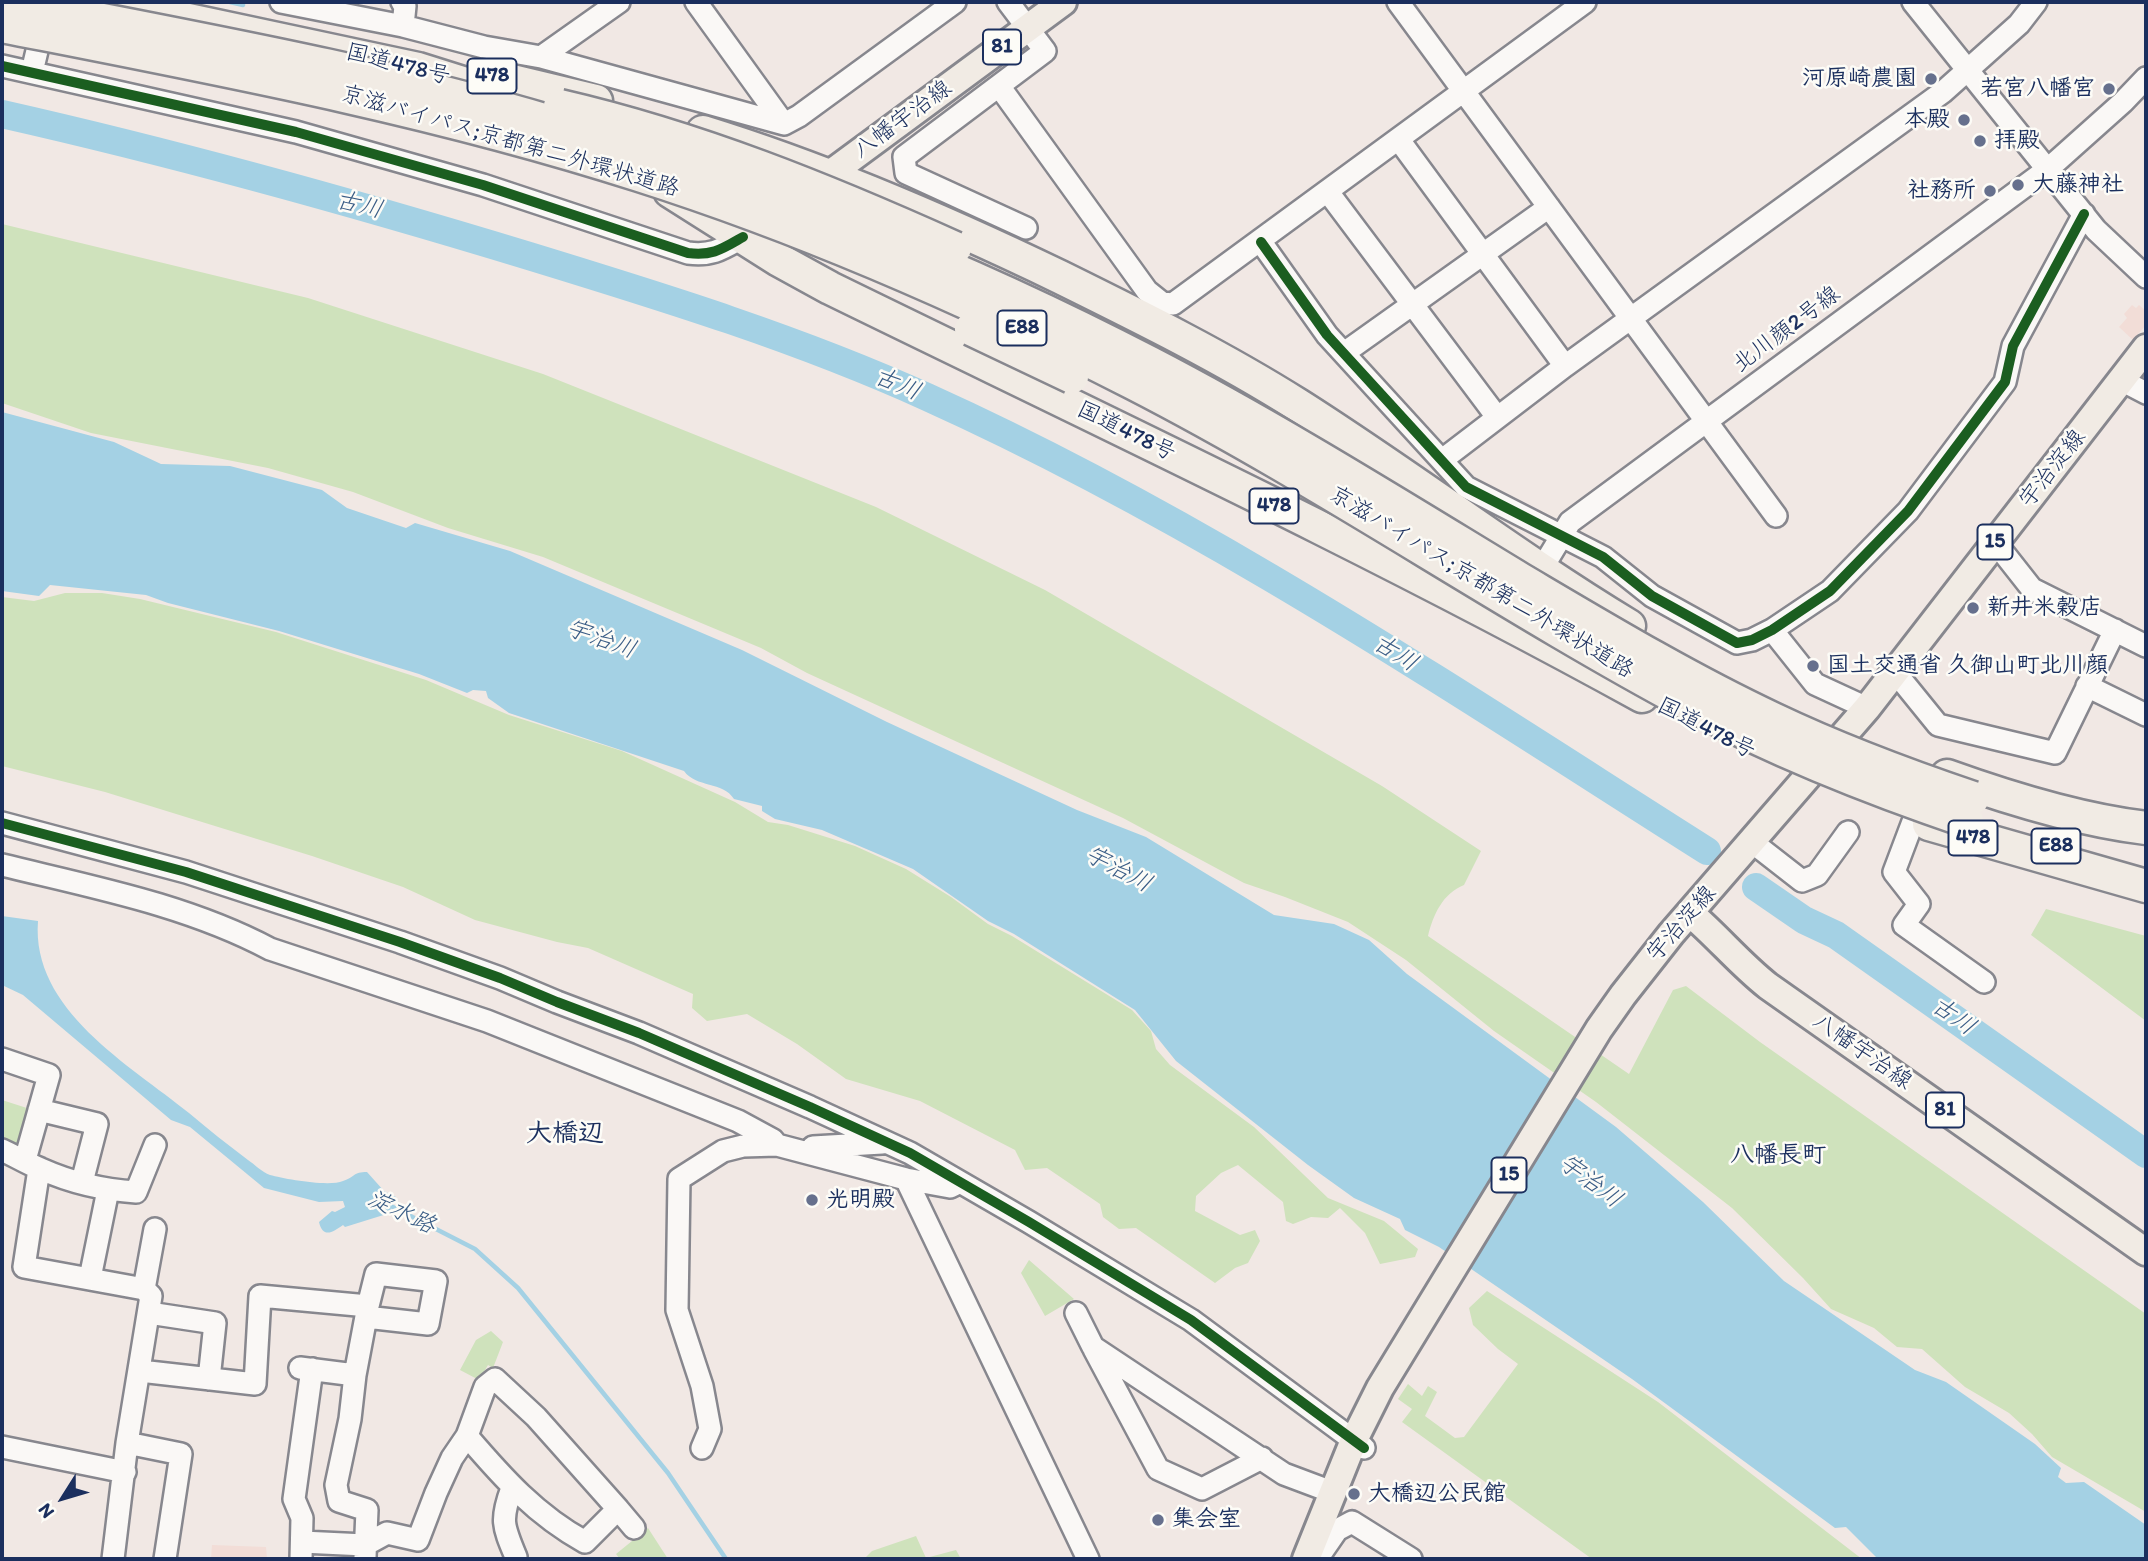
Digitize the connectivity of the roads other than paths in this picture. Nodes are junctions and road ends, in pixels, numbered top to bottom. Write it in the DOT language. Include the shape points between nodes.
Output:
graph roads {
  1 [pos="11,2"];
  2 [pos="49,2"];
  3 [pos="104,2"];
  4 [pos="150,2"];
  5 [pos="281,2"];
  6 [pos="402,2"];
  7 [pos="619,2"];
  8 [pos="696,2"];
  9 [pos="955,2"];
  10 [pos="1008,2"];
  11 [pos="1063,2"];
  12 [pos="1398,2"];
  13 [pos="1585,2"];
  14 [pos="1913,2"];
  15 [pos="2036,2"];
  16 [pos="2,26"];
  17 [pos="403,26"];
  18 [pos="1028,28"];
  19 [pos="541,57"];
  20 [pos="300,59"];
  21 [pos="481,60"];
  22 [pos="2,66"];
  23 [pos="1967,69"];
  24 [pos="32,72"];
  25 [pos="2146,78"];
  26 [pos="999,86"];
  27 [pos="1464,92"];
  28 [pos="784,124"];
  29 [pos="1399,140"];
  30 [pos="2048,169"];
  31 [pos="829,175"];
  32 [pos="1328,192"];
  33 [pos="732,207"];
  34 [pos="1549,207"];
  35 [pos="2084,214"];
  36 [pos="1026,229"];
  37 [pos="743,237"];
  38 [pos="1261,242"];
  39 [pos="1483,254"];
  40 [pos="1241,257"];
  41 [pos="2146,277"];
  42 [pos="1413,304"];
  43 [pos="1632,319"];
  44 [pos="1168,329"];
  45 [pos="2146,348"];
  46 [pos="1344,354"];
  47 [pos="1565,366"];
  48 [pos="2121,380"];
  49 [pos="2146,393"];
  50 [pos="1497,417"];
  51 [pos="1707,422"];
  52 [pos="1442,460"];
  53 [pos="1457,513"];
  54 [pos="1776,516"];
  55 [pos="1562,538"];
  56 [pos="1996,541"];
  57 [pos="1541,570"];
  58 [pos="1772,630"];
  59 [pos="2115,630"];
  60 [pos="2146,646"];
  61 [pos="1564,653"];
  62 [pos="1895,672"];
  63 [pos="2087,686"];
  64 [pos="1867,708"];
  65 [pos="2146,715"];
  66 [pos="1843,735"];
  67 [pos="1805,777"];
  68 [pos="1970,809"];
  69 [pos="1914,819"];
  70 [pos="2,823"];
  71 [pos="2141,831"];
  72 [pos="1848,832"];
  73 [pos="1752,842"];
  74 [pos="2,865"];
  75 [pos="2070,866"];
  76 [pos="2146,866"];
  77 [pos="2146,881"];
  78 [pos="2146,886"];
  79 [pos="1691,914"];
  80 [pos="1984,982"];
  81 [pos="2,1059"];
  82 [pos="39,1110"];
  83 [pos="884,1143"];
  84 [pos="155,1145"];
  85 [pos="786,1147"];
  86 [pos="2,1150"];
  87 [pos="32,1164"];
  88 [pos="906,1179"];
  89 [pos="82,1182"];
  90 [pos="960,1182"];
  91 [pos="108,1190"];
  92 [pos="155,1229"];
  93 [pos="2142,1246"];
  94 [pos="90,1278"];
  95 [pos="144,1289"];
  96 [pos="149,1313"];
  97 [pos="1076,1313"];
  98 [pos="1093,1347"];
  99 [pos="140,1371"];
  100 [pos="355,1375"];
  101 [pos="209,1379"];
  102 [pos="467,1436"];
  103 [pos="1360,1438"];
  104 [pos="127,1444"];
  105 [pos="2,1447"];
  106 [pos="702,1448"];
  107 [pos="1262,1458"];
  108 [pos="125,1472"];
  109 [pos="297,1479"];
  110 [pos="336,1485"];
  111 [pos="512,1488"];
  112 [pos="1332,1492"];
  113 [pos="618,1509"];
  114 [pos="634,1528"];
  115 [pos="301,1551"];
  116 [pos="365,1552"];
  117 [pos="519,1558"];
  118 [pos="1406,1558"];
  119 [pos="113,1559"];
  120 [pos="165,1559"];
  121 [pos="1088,1559"];
  122 [pos="1306,1559"];
  123 [pos="1317,1559"];
  1 -- 20 [label="highway, 京滋バイパス;京都第二外環状道路 / E88, bridge"];
  2 -- 24 [label="street"];
  3 -- 37 [label="highway, 国道478号 / 478" via="418,69 513,99 557,121"];
  4 -- 21 [label="highway, 国道478号 / 478"];
  5 -- 17 [label="street"];
  6 -- 17 [label="street"];
  7 -- 19 [label="street"];
  8 -- 28 [label="street"];
  9 -- 28 [label="street"];
  10 -- 18 [label="street"];
  11 -- 18 [label="main road, 八幡宇治線 / 81"];
  12 -- 27 [label="street"];
  13 -- 27 [label="street"];
  14 -- 23 [label="street"];
  15 -- 23 [label="street" via="2020,24"];
  16 -- 33 [label="highway, 京滋バイパス;京都第二外環状道路 / E88, bridge" via="394,107 553,149"];
  17 -- 21 [label="street"];
  18 -- 26 [label="street" via="1045,51"];
  18 -- 31 [label="main road, 八幡宇治線 / 81"];
  19 -- 21 [label="street"];
  19 -- 28 [label="street"];
  20 -- 53 [label="highway, bridge" via="495,90 624,121 739,157 869,209 1108,320"];
  20 -- 68 [label="highway, 京滋バイパス;京都第二外環状道路 / E88, bridge" via="619,144 740,185 934,262 1149,363 1242,414 1702,684 1910,777"];
  21 -- 31 [label="highway, 国道478号 / 478" via="574,95 755,148"];
  22 -- 24 [label="street"];
  23 -- 30 [label="street"];
  23 -- 43 [label="street" via="1943,92"];
  24 -- 37 [label="street" via="296,132 483,185 688,253 719,251"];
  25 -- 30 [label="street, 北川顔2号線"];
  26 -- 36 [label="street" via="904,157 906,173"];
  26 -- 40 [label="street" via="1147,291 1162,303 1173,304"];
  27 -- 29 [label="street"];
  27 -- 34 [label="street"];
  29 -- 32 [label="street"];
  29 -- 39 [label="street"];
  30 -- 35 [label="street"];
  30 -- 51 [label="street, 北川顔2号線"];
  31 -- 37 [label="main road, 八幡宇治線 / 81"];
  31 -- 44 [label="highway, 国道478号 / 478" via="995,246"];
  32 -- 38 [label="street"];
  32 -- 42 [label="street"];
  33 -- 61 [label="highway, bridge" via="784,240 1266,475"];
  33 -- 68 [label="highway, 京滋バイパス;京都第二外環状道路 / E88, bridge" via="924,284 1139,386 1694,707 1835,773"];
  34 -- 39 [label="street"];
  34 -- 43 [label="street"];
  35 -- 41 [label="street"];
  35 -- 58 [label="street" via="2013,346 2006,382 1971,430 1862,560 1830,590"];
  37 -- 61 [label="highway, 国道478号 / 478" via="830,288"];
  38 -- 40 [label="street"];
  38 -- 46 [label="street"];
  39 -- 42 [label="street"];
  39 -- 47 [label="street"];
  40 -- 44 [label="street" via="1224,282 1178,314"];
  42 -- 46 [label="street"];
  42 -- 50 [label="street"];
  43 -- 47 [label="street"];
  43 -- 51 [label="street"];
  44 -- 53 [label="highway, 国道478号 / 478" via="1297,404"];
  45 -- 48 [label="main road, 宇治淀線 / 15"];
  46 -- 52 [label="street"];
  47 -- 50 [label="street"];
  48 -- 49 [label="street"];
  48 -- 56 [label="main road, 宇治淀線 / 15"];
  50 -- 52 [label="street"];
  51 -- 54 [label="street"];
  51 -- 55 [label="street, 北川顔2号線" via="1570,522"];
  52 -- 55 [label="street" via="1466,488"];
  53 -- 57 [label="highway, 国道478号 / 478"];
  55 -- 57 [label="street, 北川顔2号線"];
  55 -- 58 [label="street" via="1603,557 1652,596 1737,643"];
  56 -- 59 [label="street" via="2032,589"];
  56 -- 62 [label="main road, 宇治淀線 / 15"];
  57 -- 66 [label="highway, 国道478号 / 478" via="1676,654"];
  58 -- 64 [label="street" via="1815,684"];
  59 -- 60 [label="street"];
  59 -- 63 [label="street"];
  61 -- 67 [label="highway, 国道478号 / 478"];
  62 -- 63 [label="street" via="1938,725 2055,753"];
  62 -- 64 [label="main road, 宇治淀線 / 15"];
  63 -- 65 [label="street"];
  64 -- 66 [label="main road, 宇治淀線 / 15"];
  66 -- 67 [label="main road, 宇治淀線 / 15"];
  66 -- 71 [label="highway, 国道478号 / 478" via="1982,789"];
  67 -- 69 [label="highway, 国道478号 / 478"];
  67 -- 73 [label="main road, 宇治淀線 / 15"];
  68 -- 71 [label="highway, E88"];
  68 -- 76 [label="highway, E88" via="2032,840"];
  69 -- 75 [label="highway, 国道478号 / 478"];
  69 -- 80 [label="street" via="1894,872 1919,904 1904,925"];
  70 -- 83 [label="street" via="186,872 500,978 639,1032"];
  72 -- 73 [label="street" via="1817,875 1802,881"];
  73 -- 79 [label="main road, 宇治淀線 / 15"];
  74 -- 85 [label="street" via="130,896 240,933 270,949 487,1021 738,1121"];
  75 -- 77 [label="highway"];
  75 -- 78 [label="highway, 国道478号 / 478"];
  79 -- 93 [label="main road, 八幡宇治線 / 81" via="1768,986"];
  79 -- 103 [label="main road, 宇治淀線 / 15" via="1623,995 1592,1041 1380,1388"];
  81 -- 82 [label="street" via="49,1075"];
  82 -- 87 [label="street"];
  82 -- 89 [label="street" via="97,1124"];
  83 -- 85 [label="street"];
  83 -- 90 [label="street"];
  84 -- 91 [label="street" via="136,1192"];
  85 -- 88 [label="street"];
  85 -- 106 [label="street" via="743,1146 723,1151 679,1179 677,1310 702,1386 710,1429"];
  86 -- 87 [label="street"];
  87 -- 89 [label="street"];
  87 -- 94 [label="street" via="24,1267"];
  88 -- 90 [label="street" via="950,1187"];
  88 -- 121 [label="street"];
  89 -- 91 [label="street"];
  90 -- 103 [label="street" via="1191,1320"];
  91 -- 94 [label="street"];
  92 -- 95 [label="street"];
  94 -- 95 [label="street"];
  95 -- 96 [label="street" via="151,1296"];
  96 -- 99 [label="street"];
  96 -- 101 [label="street" via="215,1323"];
  97 -- 98 [label="street"];
  98 -- 107 [label="street"];
  98 -- 107 [label="street" via="1158,1469 1202,1489"];
  99 -- 101 [label="street"];
  99 -- 104 [label="street"];
  100 -- 101 [label="street" via="367,1311 260,1296 255,1384"];
  100 -- 109 [label="street" via="305,1369"];
  100 -- 110 [label="street"];
  102 -- 111 [label="street"];
  102 -- 113 [label="street" via="485,1387 495,1380 536,1417"];
  102 -- 116 [label="street" via="452,1458 418,1540 387,1534"];
  103 -- 112 [label="main road, 宇治淀線 / 15"];
  104 -- 108 [label="street"];
  104 -- 120 [label="street" via="181,1454"];
  105 -- 108 [label="street"];
  107 -- 112 [label="street" via="1284,1474"];
  108 -- 119 [label="street"];
  109 -- 110 [label="street"];
  109 -- 115 [label="street" via="294,1499 302,1518"];
  110 -- 116 [label="street" via="339,1501 367,1510"];
  111 -- 113 [label="street" via="558,1527 585,1542"];
  111 -- 117 [label="street" via="503,1528"];
  112 -- 122 [label="main road, 宇治淀線 / 15"];
  113 -- 114 [label="street"];
  115 -- 116 [label="street"];
  118 -- 123 [label="street" via="1352,1522 1337,1530"];
}
